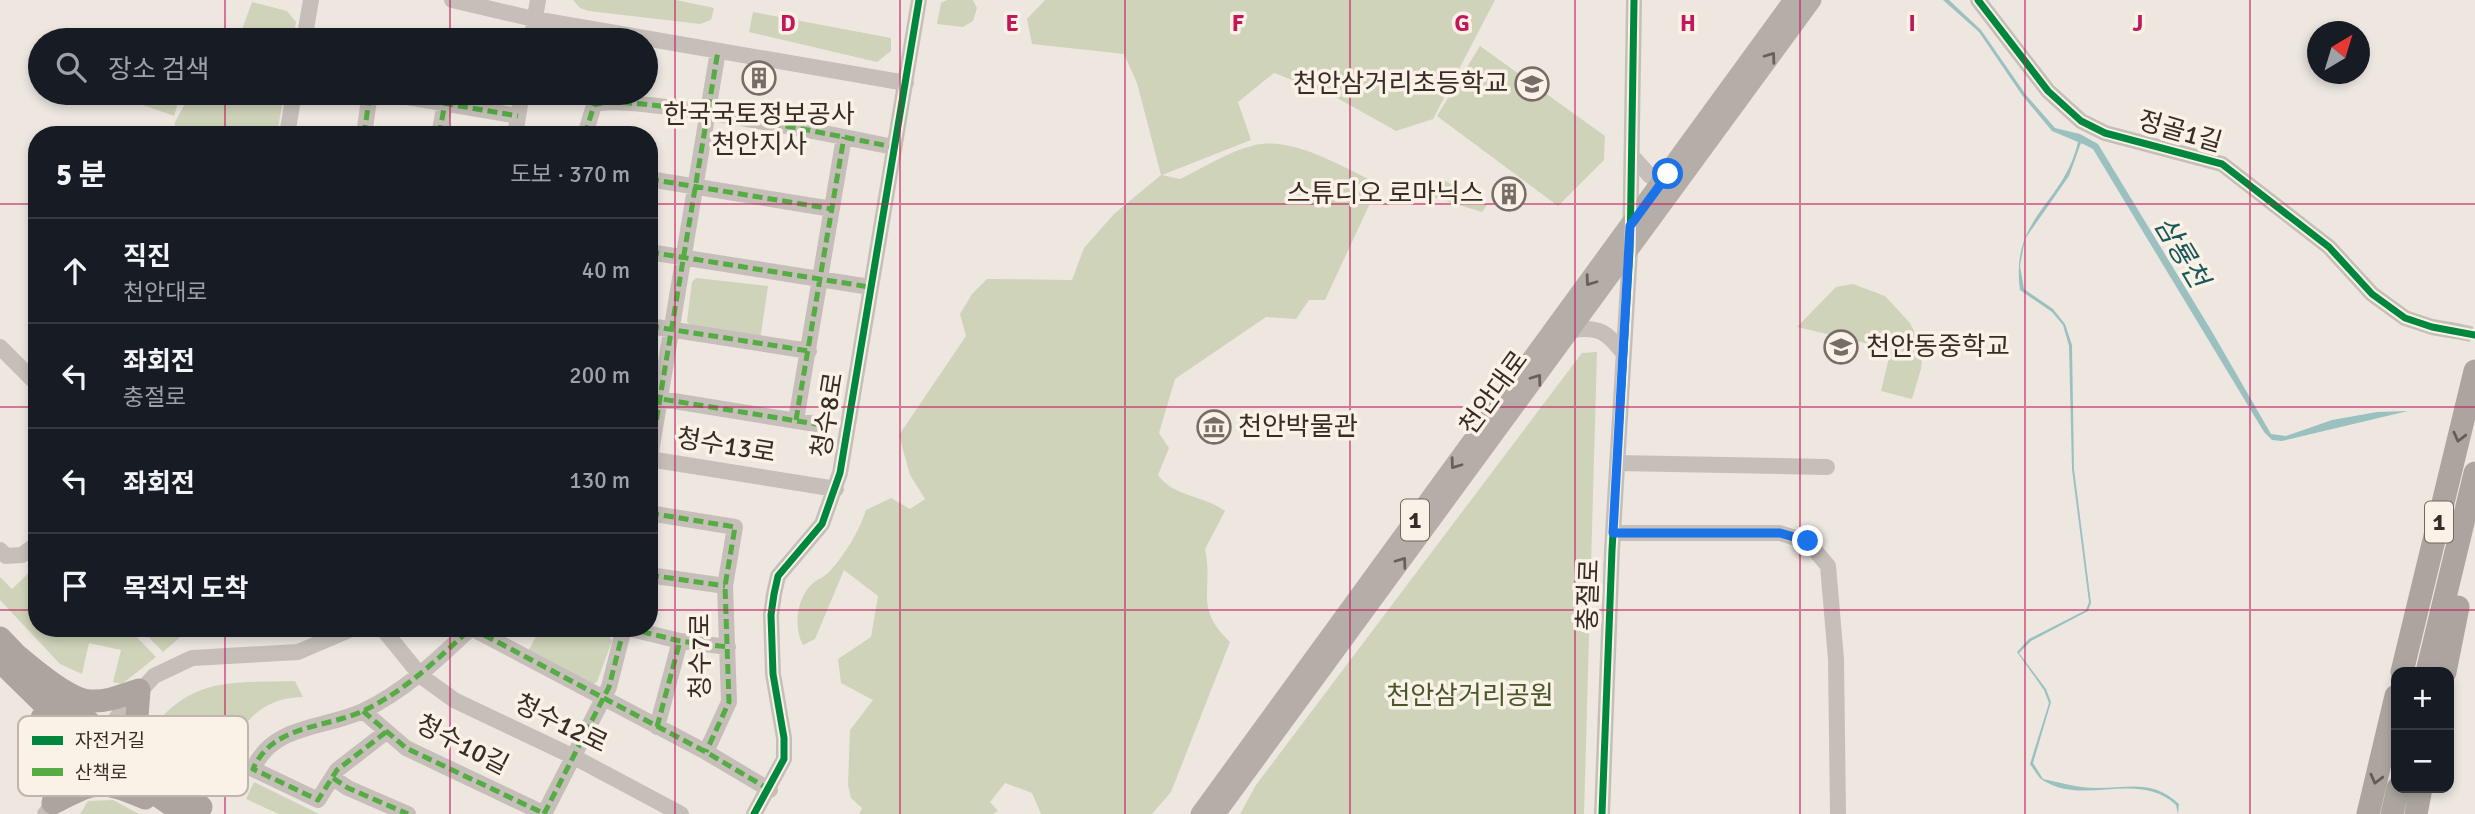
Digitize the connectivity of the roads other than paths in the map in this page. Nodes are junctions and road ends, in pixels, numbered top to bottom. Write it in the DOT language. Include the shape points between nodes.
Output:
graph roads {
  1 [pos="311,0"];
  2 [pos="452,0"];
  3 [pos="538,0"];
  4 [pos="919,0"];
  5 [pos="1634,0"];
  6 [pos="1793,0"];
  7 [pos="1812,0"];
  8 [pos="1978,0"];
  9 [pos="534,19"];
  10 [pos="306,28"];
  11 [pos="533,28"];
  12 [pos="586,28"];
  13 [pos="658,40"];
  14 [pos="719,51"];
  15 [pos="906,83"];
  16 [pos="292,105"];
  17 [pos="368,105"];
  18 [pos="444,105"];
  19 [pos="455,105"];
  20 [pos="520,105"];
  21 [pos="594,105"];
  22 [pos="645,105"];
  23 [pos="709,114"];
  24 [pos="518,116"];
  25 [pos="289,126"];
  26 [pos="364,126"];
  27 [pos="440,126"];
  28 [pos="516,126"];
  29 [pos="587,126"];
  30 [pos="844,137"];
  31 [pos="893,147"];
  32 [pos="1632,156"];
  33 [pos="1668,174"];
  34 [pos="658,180"];
  35 [pos="697,187"];
  36 [pos="832,209"];
  37 [pos="1630,226"];
  38 [pos="1630,251"];
  39 [pos="658,254"];
  40 [pos="685,258"];
  41 [pos="820,278"];
  42 [pos="870,287"];
  43 [pos="658,327"];
  44 [pos="673,329"];
  45 [pos="1573,330"];
  46 [pos="2456,331"];
  47 [pos="0,346"];
  48 [pos="809,351"];
  49 [pos="1624,354"];
  50 [pos="2475,371"];
  51 [pos="28,375"];
  52 [pos="658,386"];
  53 [pos="658,398"];
  54 [pos="796,420"];
  55 [pos="822,425"];
  56 [pos="658,460"];
  57 [pos="1617,463"];
  58 [pos="1827,467"];
  59 [pos="2475,473"];
  60 [pos="836,489"];
  61 [pos="658,514"];
  62 [pos="2475,522"];
  63 [pos="1613,533"];
  64 [pos="28,551"];
  65 [pos="3,553"];
  66 [pos="658,576"];
  67 [pos="725,586"];
  68 [pos="658,636"];
  69 [pos="333,637"];
  70 [pos="389,637"];
  71 [pos="462,637"];
  72 [pos="488,637"];
  73 [pos="624,637"];
  74 [pos="680,641"];
  75 [pos="728,647"];
  76 [pos="6,656"];
  77 [pos="2403,667"];
  78 [pos="2428,667"];
  79 [pos="2446,667"];
  80 [pos="421,676"];
  81 [pos="139,690"];
  82 [pos="603,697"];
  83 [pos="363,711"];
  84 [pos="43,716"];
  85 [pos="68,716"];
  86 [pos="119,716"];
  87 [pos="137,716"];
  88 [pos="2391,717"];
  89 [pos="657,727"];
  90 [pos="386,732"];
  91 [pos="706,751"];
  92 [pos="573,757"];
  93 [pos="333,778"];
  94 [pos="770,790"];
  95 [pos="2397,793"];
  96 [pos="2420,793"];
  97 [pos="69,796"];
  98 [pos="144,796"];
  99 [pos="172,796"];
  100 [pos="181,796"];
  101 [pos="49,808"];
  102 [pos="195,812"];
  103 [pos="408,814"];
  104 [pos="544,814"];
  105 [pos="681,814"];
  106 [pos="754,814"];
  107 [pos="1199,814"];
  108 [pos="1216,814"];
  109 [pos="1602,814"];
  110 [pos="1838,814"];
  111 [pos="2368,814"];
  112 [pos="2392,814"];
  113 [pos="2416,814"];
  1 -- 10 [label="street"];
  2 -- 9 [label="street"];
  3 -- 9 [label="street"];
  4 -- 15 [label="street, 청수8로"];
  5 -- 32 [label="street, 충절로"];
  6 -- 33 [label="main road, 천안대로 / 1"];
  38 -- 7 [label="main road, 천안대로 / 1, one-way"];
  8 -- 46 [label="street, 정골1길" via="2048,91 2081,121 2105,133 2222,164 2329,247 2372,294 2405,318"];
  9 -- 11 [label="street"];
  9 -- 12 [label="street"];
  13 -- 14 [label="street"];
  14 -- 15 [label="street"];
  14 -- 23 [label="street"];
  15 -- 31 [label="street, 청수8로"];
  16 -- 25 [label="street"];
  17 -- 26 [label="street"];
  18 -- 27 [label="street"];
  19 -- 24 [label="street"];
  20 -- 24 [label="street"];
  21 -- 29 [label="street"];
  22 -- 23 [label="street"];
  23 -- 30 [label="street"];
  23 -- 35 [label="street"];
  24 -- 28 [label="street"];
  30 -- 31 [label="street"];
  30 -- 36 [label="street"];
  31 -- 42 [label="street, 청수8로"];
  32 -- 33 [label="street" via="1650,176"];
  32 -- 37 [label="street, 충절로"];
  33 -- 37 [label="main road, 천안대로 / 1"];
  34 -- 35 [label="street"];
  35 -- 36 [label="street"];
  35 -- 40 [label="street"];
  36 -- 41 [label="street"];
  37 -- 38 [label="street, 충절로"];
  37 -- 107 [label="main road, 천안대로 / 1, one-way"];
  38 -- 45 [label="main road, 천안대로 / 1"];
  38 -- 49 [label="street, 충절로"];
  39 -- 40 [label="street"];
  40 -- 41 [label="street"];
  40 -- 44 [label="street"];
  41 -- 42 [label="street"];
  41 -- 48 [label="street"];
  42 -- 60 [label="street, 청수8로"];
  43 -- 44 [label="street"];
  44 -- 48 [label="street"];
  44 -- 52 [label="street"];
  45 -- 49 [label="street" via="1590,327 1605,331"];
  108 -- 45 [label="main road, 천안대로 / 1, one-way"];
  47 -- 51 [label="street"];
  48 -- 54 [label="street"];
  49 -- 57 [label="street, 충절로"];
  50 -- 77 [label="highway, 1, one-way"];
  53 -- 54 [label="street"];
  54 -- 55 [label="street"];
  56 -- 60 [label="street, 청수13로"];
  57 -- 58 [label="street"];
  57 -- 63 [label="street, 충절로"];
  59 -- 78 [label="highway, 1"];
  60 -- 94 [label="street, 청수8로" via="822,524 778,576 774,594 773,674 784,759"];
  61 -- 67 [label="street, 청수7로" via="735,527"];
  62 -- 79 [label="highway"];
  63 -- 109 [label="street, 충절로"];
  63 -- 110 [label="street" via="1780,533 1808,541 1828,566 1836,659"];
  64 -- 65 [label="street" via="22,555"];
  66 -- 67 [label="street, 청수7로"];
  67 -- 75 [label="street, 청수7로"];
  68 -- 74 [label="street, 청수7로"];
  69 -- 81 [label="street" via="298,652 192,658 154,676"];
  70 -- 80 [label="street, 청수12로"];
  71 -- 80 [label="street"];
  72 -- 82 [label="street, 청수7로"];
  73 -- 82 [label="street, 청수7로"];
  74 -- 75 [label="street"];
  74 -- 89 [label="street, 청수7로"];
  75 -- 91 [label="street, 청수7로" via="729,702"];
  76 -- 81 [label="highway" via="88,702"];
  76 -- 84 [label="highway"];
  76 -- 85 [label="highway"];
  80 -- 83 [label="street, 청수10길"];
  80 -- 92 [label="street, 청수12로" via="454,700"];
  81 -- 86 [label="street"];
  81 -- 87 [label="highway"];
  82 -- 89 [label="street, 청수7로"];
  82 -- 92 [label="street, 청수7로"];
  83 -- 90 [label="street, 청수10길"];
  83 -- 93 [label="street, 청수10길" via="282,736 260,754 253,769 318,800"];
  88 -- 111 [label="highway, one-way"];
  89 -- 91 [label="street, 청수7로"];
  90 -- 93 [label="street" via="337,769"];
  90 -- 104 [label="street, 청수10길" via="406,748"];
  91 -- 94 [label="street"];
  92 -- 104 [label="street, 청수7로"];
  92 -- 105 [label="street, 청수12로"];
  93 -- 103 [label="street"];
  94 -- 106 [label="street, 청수8로"];
  95 -- 112 [label="highway"];
  96 -- 113 [label="highway"];
  97 -- 101 [label="highway"];
  98 -- 102 [label="highway"];
  99 -- 102 [label="highway"];
  100 -- 102 [label="highway"];
}
